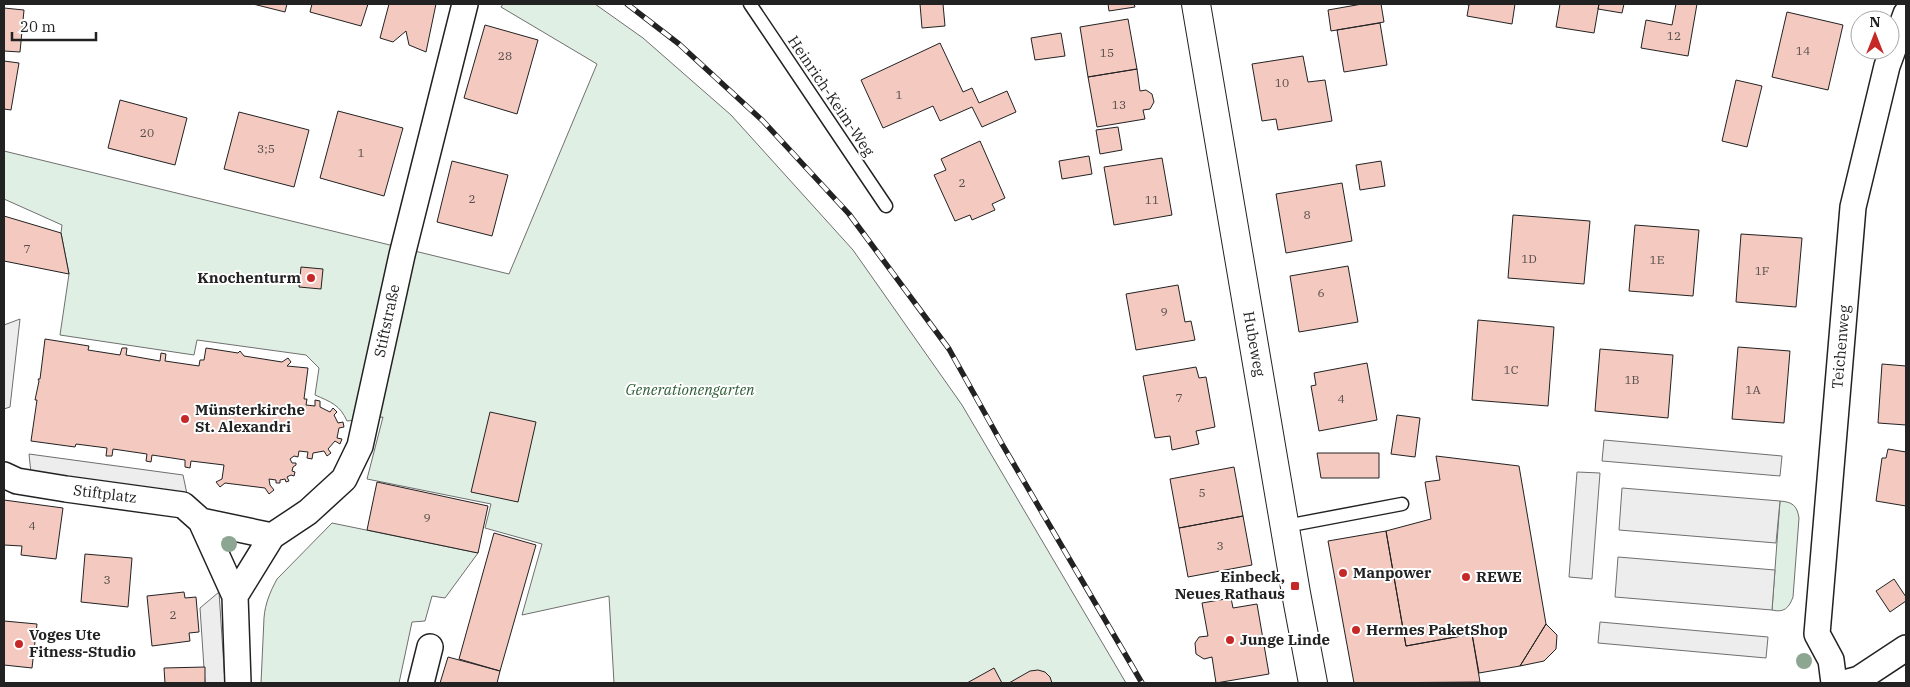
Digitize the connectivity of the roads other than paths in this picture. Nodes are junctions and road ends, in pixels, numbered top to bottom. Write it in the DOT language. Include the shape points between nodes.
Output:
graph roads {
  1 [pos="465,4"];
  2 [pos="750,4"];
  3 [pos="1196,4"];
  4 [pos="1906,14"];
  5 [pos="886,206"];
  6 [pos="4,474"];
  7 [pos="1402,504"];
  8 [pos="201,521"];
  9 [pos="1286,526"];
  10 [pos="272,536"];
  11 [pos="235,596"];
  12 [pos="430,647"];
  13 [pos="1906,648"];
  14 [pos="238,683"];
  15 [pos="421,683"];
  16 [pos="1313,683"];
  17 [pos="1834,683"];
  18 [pos="1844,683"];
  1 -- 10 [label="street, Stiftstraße" via="402,255 360,446 344,479 308,512"];
  2 -- 5 [label="lane, Heinrich-Keim-Weg"];
  3 -- 9 [label="street, Hubeweg"];
  4 -- 17 [label="street, Teichenweg" via="1887,66 1853,207 1817,634 1831,660"];
  6 -- 8 [label="street, Stiftplatz" via="17,481 183,505"];
  7 -- 9 [label="lane"];
  8 -- 10 [label="street, Stiftplatz"];
  8 -- 11 [label="street, Stiftplatz"];
  9 -- 16 [label="street, Hubeweg"];
  10 -- 11 [label="street, Stiftstraße"];
  11 -- 14 [label="street, Stiftplatz"];
  12 -- 15 [label="street"];
  13 -- 18 [label="street" via="1859,679"];
}
